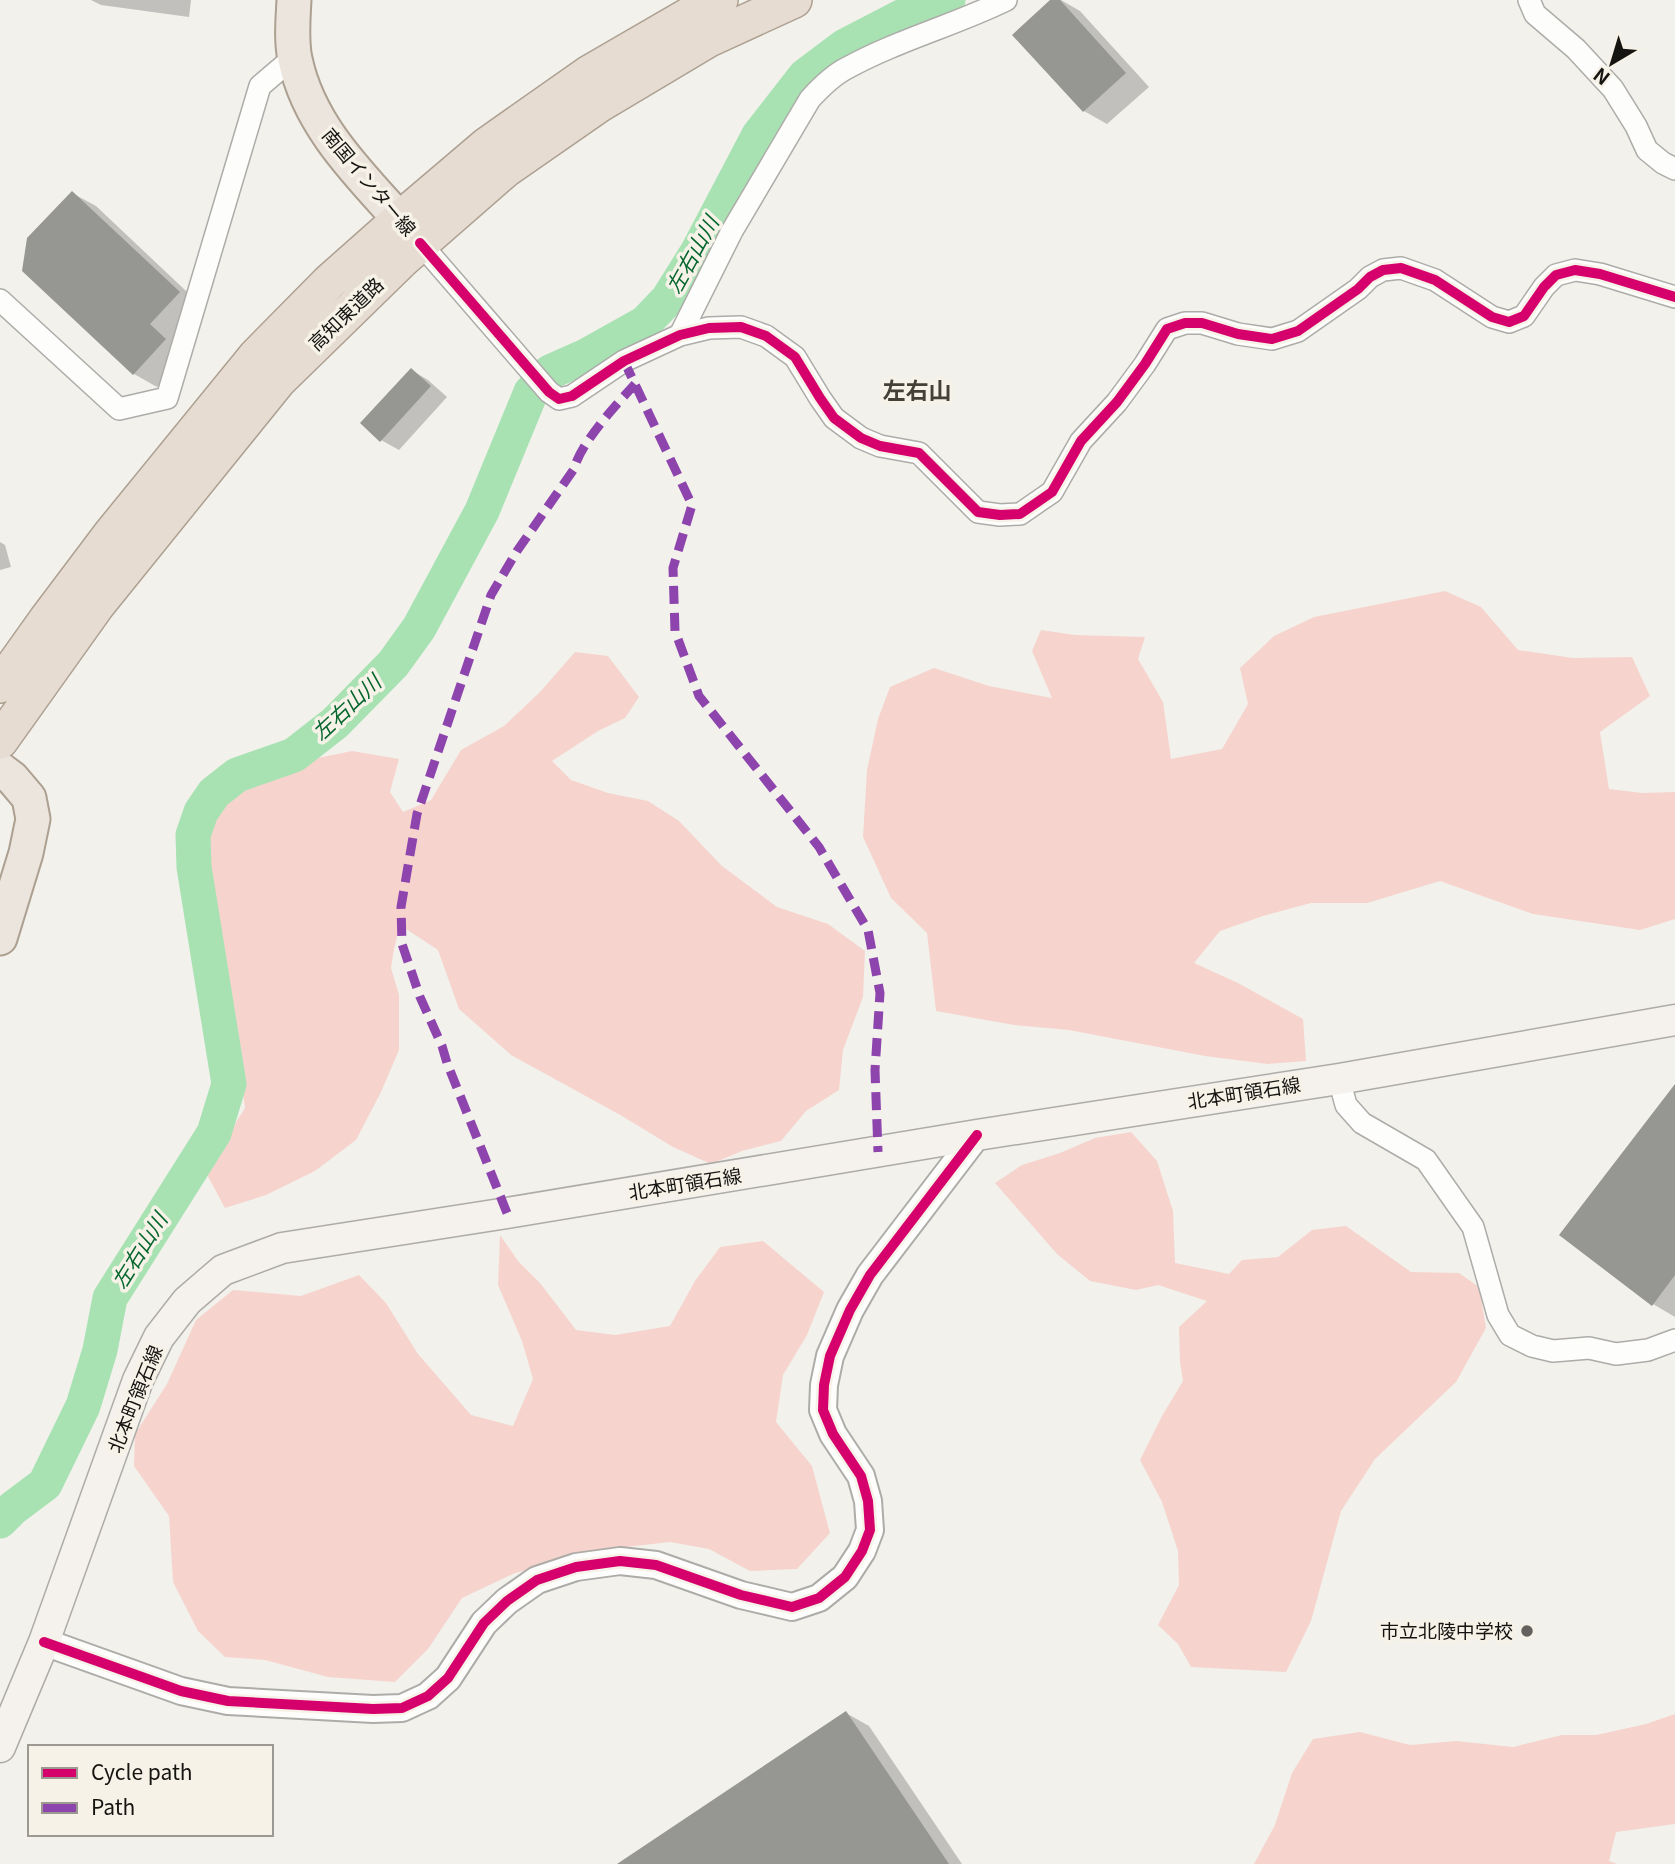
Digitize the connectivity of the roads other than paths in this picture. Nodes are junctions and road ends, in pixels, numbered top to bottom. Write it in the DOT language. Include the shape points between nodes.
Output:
graph roads {
  1 [pos="295,0"];
  2 [pos="720,0"];
  3 [pos="794,0"];
  4 [pos="1006,0"];
  5 [pos="1529,0"];
  6 [pos="294,57"];
  7 [pos="1675,169"];
  8 [pos="410,231"];
  9 [pos="1675,297"];
  10 [pos="0,300"];
  11 [pos="681,335"];
  12 [pos="0,685"];
  13 [pos="0,741"];
  14 [pos="0,769"];
  15 [pos="0,938"];
  16 [pos="1675,1020"];
  17 [pos="1339,1079"];
  18 [pos="977,1135"];
  19 [pos="1675,1340"];
  20 [pos="44,1642"];
  21 [pos="0,1747"];
  1 -- 6 [label="main road, 南国インター線"];
  2 -- 8 [label="highway, 高知東道路" via="588,74 487,145"];
  3 -- 8 [label="highway, 高知東道路" via="709,39 600,104"];
  4 -- 11 [label="street" via="846,68 810,99 732,231"];
  5 -- 7 [label="street" via="1535,14 1613,89 1647,150"];
  6 -- 8 [label="main road, 南国インター線" via="313,113 350,164"];
  6 -- 10 [label="street" via="260,86 167,398 119,409"];
  8 -- 11 [label="street" via="559,399"];
  8 -- 12 [label="highway, 高知東道路" via="329,282 256,356 111,534"];
  8 -- 13 [label="highway, 高知東道路" via="278,381 97,605"];
  9 -- 11 [label="street" via="1575,270 1556,275 1524,316 1509,322 1492,317 1435,280 1401,268 1370,277 1298,331 1272,339 1185,323 1167,329 1117,402 1081,441 1052,492 1020,514 1000,515 978,512 919,453 880,446 834,418 795,356 766,336 741,327"];
  14 -- 15 [label="main road" via="29,798 33,819"];
  16 -- 17 [label="main road, 北本町領石線"];
  17 -- 18 [label="main road, 北本町領石線"];
  17 -- 19 [label="street" via="1346,1105 1362,1123 1426,1160 1474,1227 1498,1315 1510,1335 1553,1351 1589,1348 1616,1354"];
  18 -- 20 [label="main road, 北本町領石線" via="282,1248 223,1270 187,1301 159,1337 138,1380"];
  18 -- 20 [label="street" via="870,1275 830,1356 823,1410 832,1434 861,1476 870,1530 845,1577 820,1598 792,1607 741,1595 656,1565 620,1561 576,1567 537,1580 507,1601 484,1623 448,1678 428,1696 402,1707 373,1709 228,1701 181,1692"];
  20 -- 21 [label="main road, 北本町領石線"];
}
